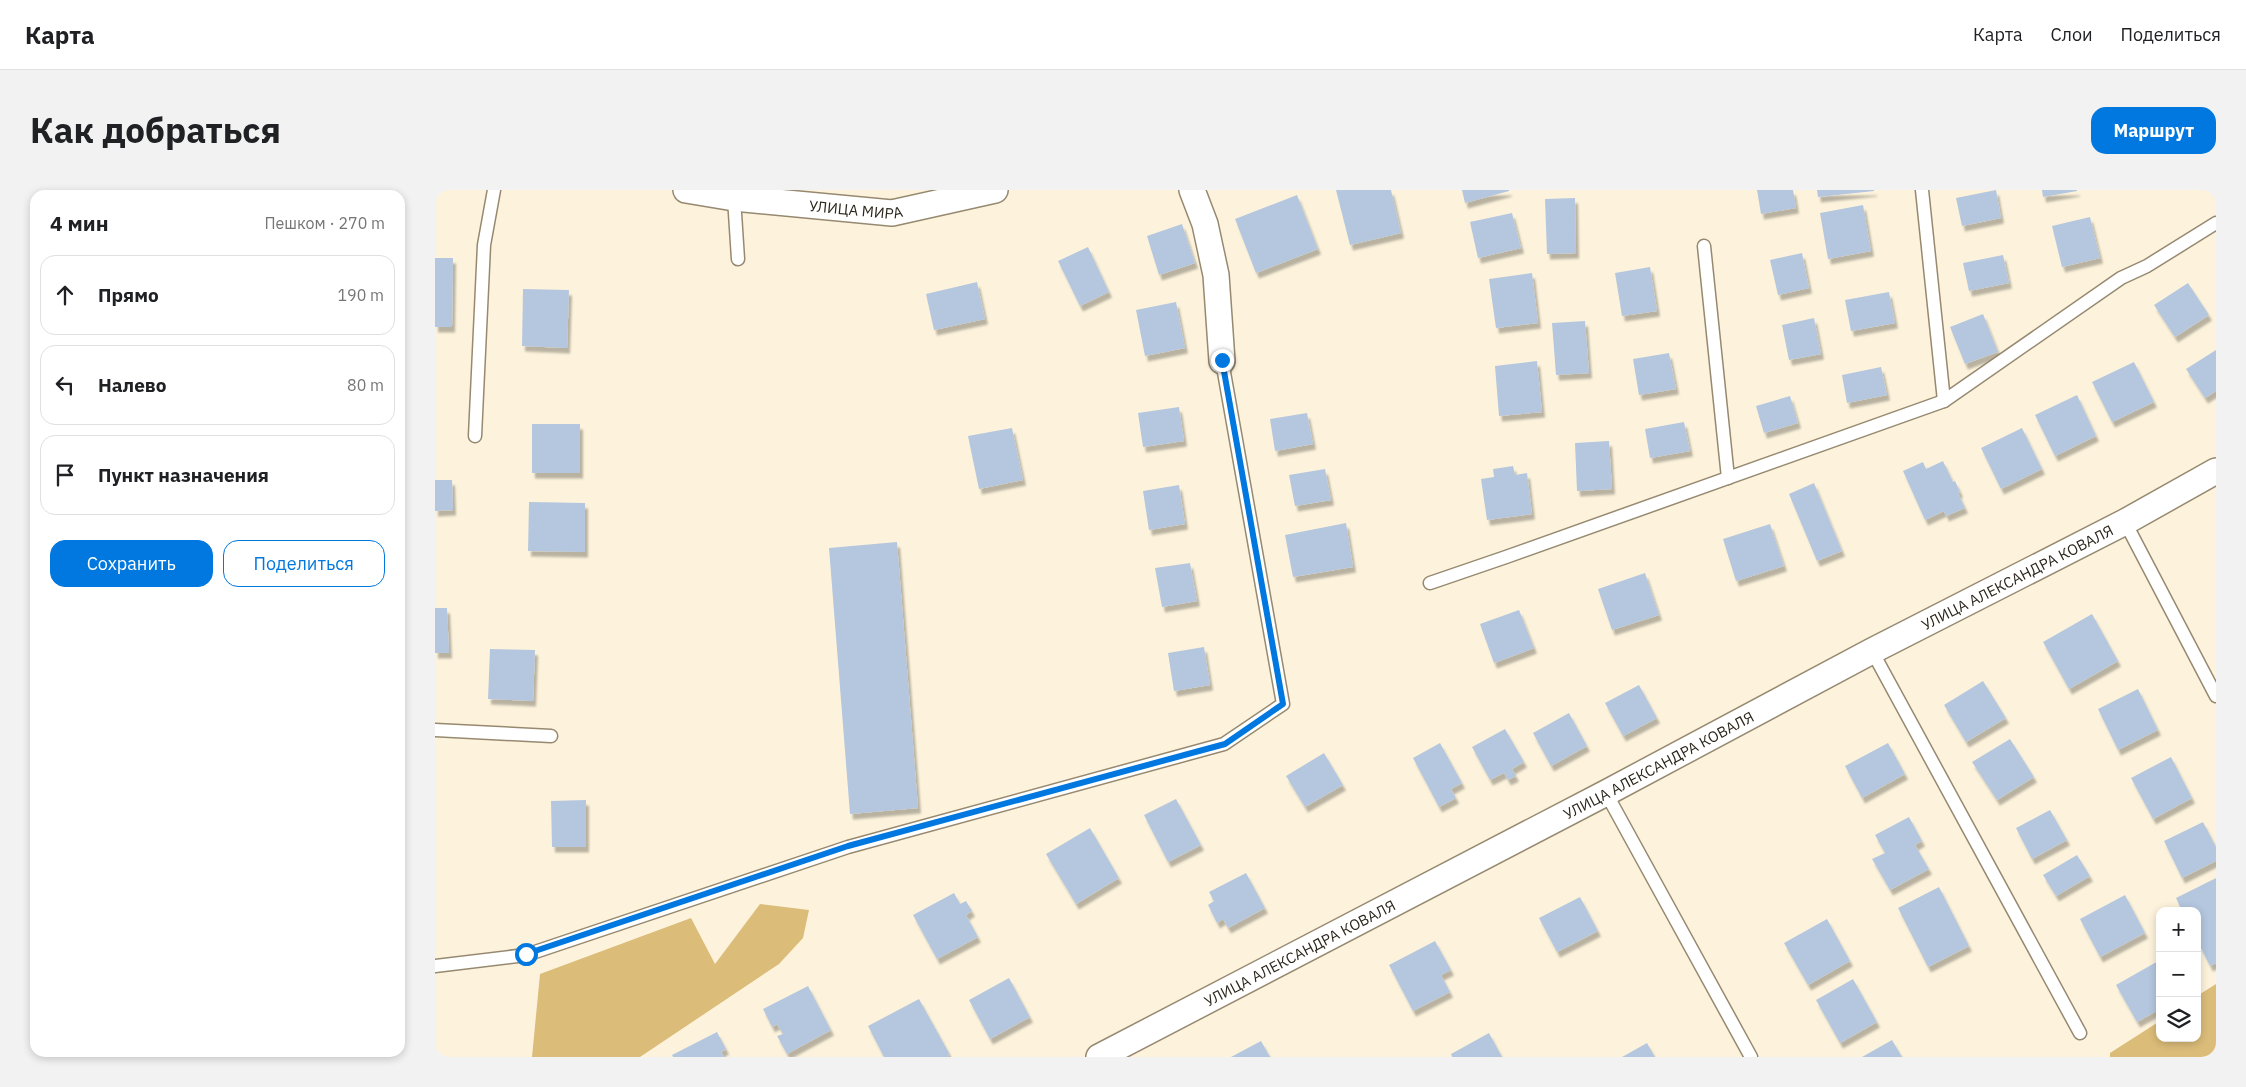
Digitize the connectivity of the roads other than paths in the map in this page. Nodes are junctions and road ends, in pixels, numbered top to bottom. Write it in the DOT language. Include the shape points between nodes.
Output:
graph roads {
  1 [pos="494,190"];
  2 [pos="686,190"];
  3 [pos="995,190"];
  4 [pos="1192,190"];
  5 [pos="1922,190"];
  6 [pos="734,198"];
  7 [pos="2216,223"];
  8 [pos="1704,246"];
  9 [pos="737,259"];
  10 [pos="1222,360"];
  11 [pos="1944,401"];
  12 [pos="475,436"];
  13 [pos="2216,470"];
  14 [pos="1728,478"];
  15 [pos="2125,522"];
  16 [pos="1430,583"];
  17 [pos="1872,651"];
  18 [pos="2216,696"];
  19 [pos="435,730"];
  20 [pos="551,736"];
  21 [pos="1606,792"];
  22 [pos="435,966"];
  23 [pos="2080,1033"];
  24 [pos="1099,1057"];
  25 [pos="1751,1057"];
  1 -- 12 [label="lane" via="484,245"];
  2 -- 6 [label="street, УЛИЦА МИРА"];
  3 -- 6 [label="street, УЛИЦА МИРА" via="892,213"];
  4 -- 10 [label="street" via="1205,224 1216,275"];
  5 -- 11 [label="lane"];
  6 -- 9 [label="lane"];
  7 -- 11 [label="lane" via="2147,266 2121,278"];
  8 -- 14 [label="lane"];
  10 -- 22 [label="lane" via="1283,704 1225,744 848,846 526,954"];
  11 -- 14 [label="lane"];
  13 -- 15 [label="street, УЛИЦА АЛЕКСАНДРА КОВАЛЯ"];
  14 -- 16 [label="lane"];
  15 -- 17 [label="street, УЛИЦА АЛЕКСАНДРА КОВАЛЯ"];
  15 -- 18 [label="lane"];
  17 -- 21 [label="street, УЛИЦА АЛЕКСАНДРА КОВАЛЯ"];
  17 -- 23 [label="lane"];
  19 -- 20 [label="lane"];
  21 -- 24 [label="street, УЛИЦА АЛЕКСАНДРА КОВАЛЯ"];
  21 -- 25 [label="lane"];
}
